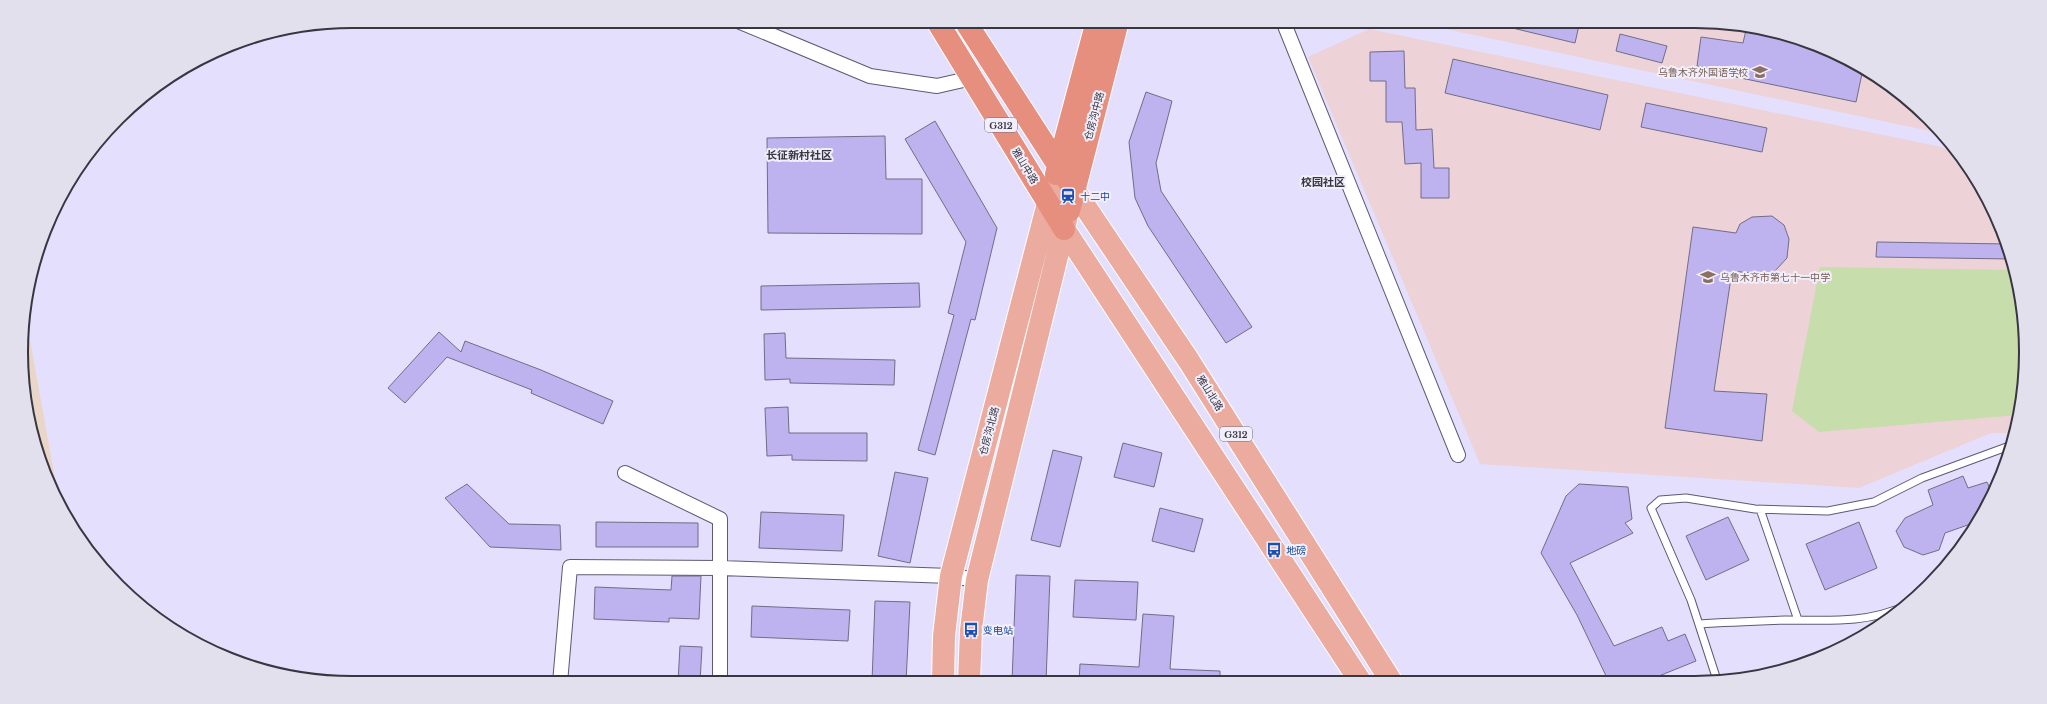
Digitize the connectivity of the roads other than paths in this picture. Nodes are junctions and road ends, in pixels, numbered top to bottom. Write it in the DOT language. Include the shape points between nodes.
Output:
graph roads {
  1 [pos="755,28"];
  2 [pos="941,28"];
  3 [pos="969,28"];
  4 [pos="1094,28"];
  5 [pos="1116,28"];
  6 [pos="1286,28"];
  7 [pos="972,78"];
  8 [pos="1053,184"];
  9 [pos="1069,210"];
  10 [pos="2005,447"];
  11 [pos="1458,455"];
  12 [pos="626,473"];
  13 [pos="1760,509"];
  14 [pos="720,568"];
  15 [pos="951,576"];
  16 [pos="977,580"];
  17 [pos="1886,613"];
  18 [pos="1798,620"];
  19 [pos="1699,624"];
  20 [pos="1715,675"];
  21 [pos="561,676"];
  22 [pos="720,676"];
  23 [pos="943,676"];
  24 [pos="969,676"];
  25 [pos="1357,676"];
  26 [pos="1388,676"];
  1 -- 7 [label="street" via="870,76 937,86"];
  2 -- 7 [label="highway, 雅山中路 / G312"];
  3 -- 8 [label="highway, 雅山中路 / G312"];
  4 -- 8 [label="highway"];
  5 -- 9 [label="highway, 仓房沟中路"];
  6 -- 11 [label="street"];
  7 -- 8 [label="highway, 雅山中路 / G312"];
  8 -- 9 [label="highway, 雅山中路 / G312"];
  8 -- 9 [label="highway, 雅山中路 / G312"];
  8 -- 15 [label="main road, 仓房沟北路"];
  9 -- 16 [label="main road"];
  9 -- 25 [label="main road, G312"];
  9 -- 26 [label="main road, 雅山北路 / G312" via="1189,361"];
  10 -- 13 [label="lane" via="1922,478 1874,502 1828,511"];
  12 -- 14 [label="street" via="720,519"];
  13 -- 18 [label="lane"];
  13 -- 19 [label="lane" via="1686,498 1660,500 1651,508"];
  14 -- 15 [label="street"];
  14 -- 21 [label="street" via="570,567"];
  14 -- 22 [label="street"];
  15 -- 16 [label="street"];
  15 -- 23 [label="main road, 仓房沟北路" via="944,636"];
  16 -- 24 [label="main road"];
  17 -- 18 [label="lane" via="1857,620"];
  18 -- 19 [label="lane"];
  19 -- 20 [label="lane"];
}
